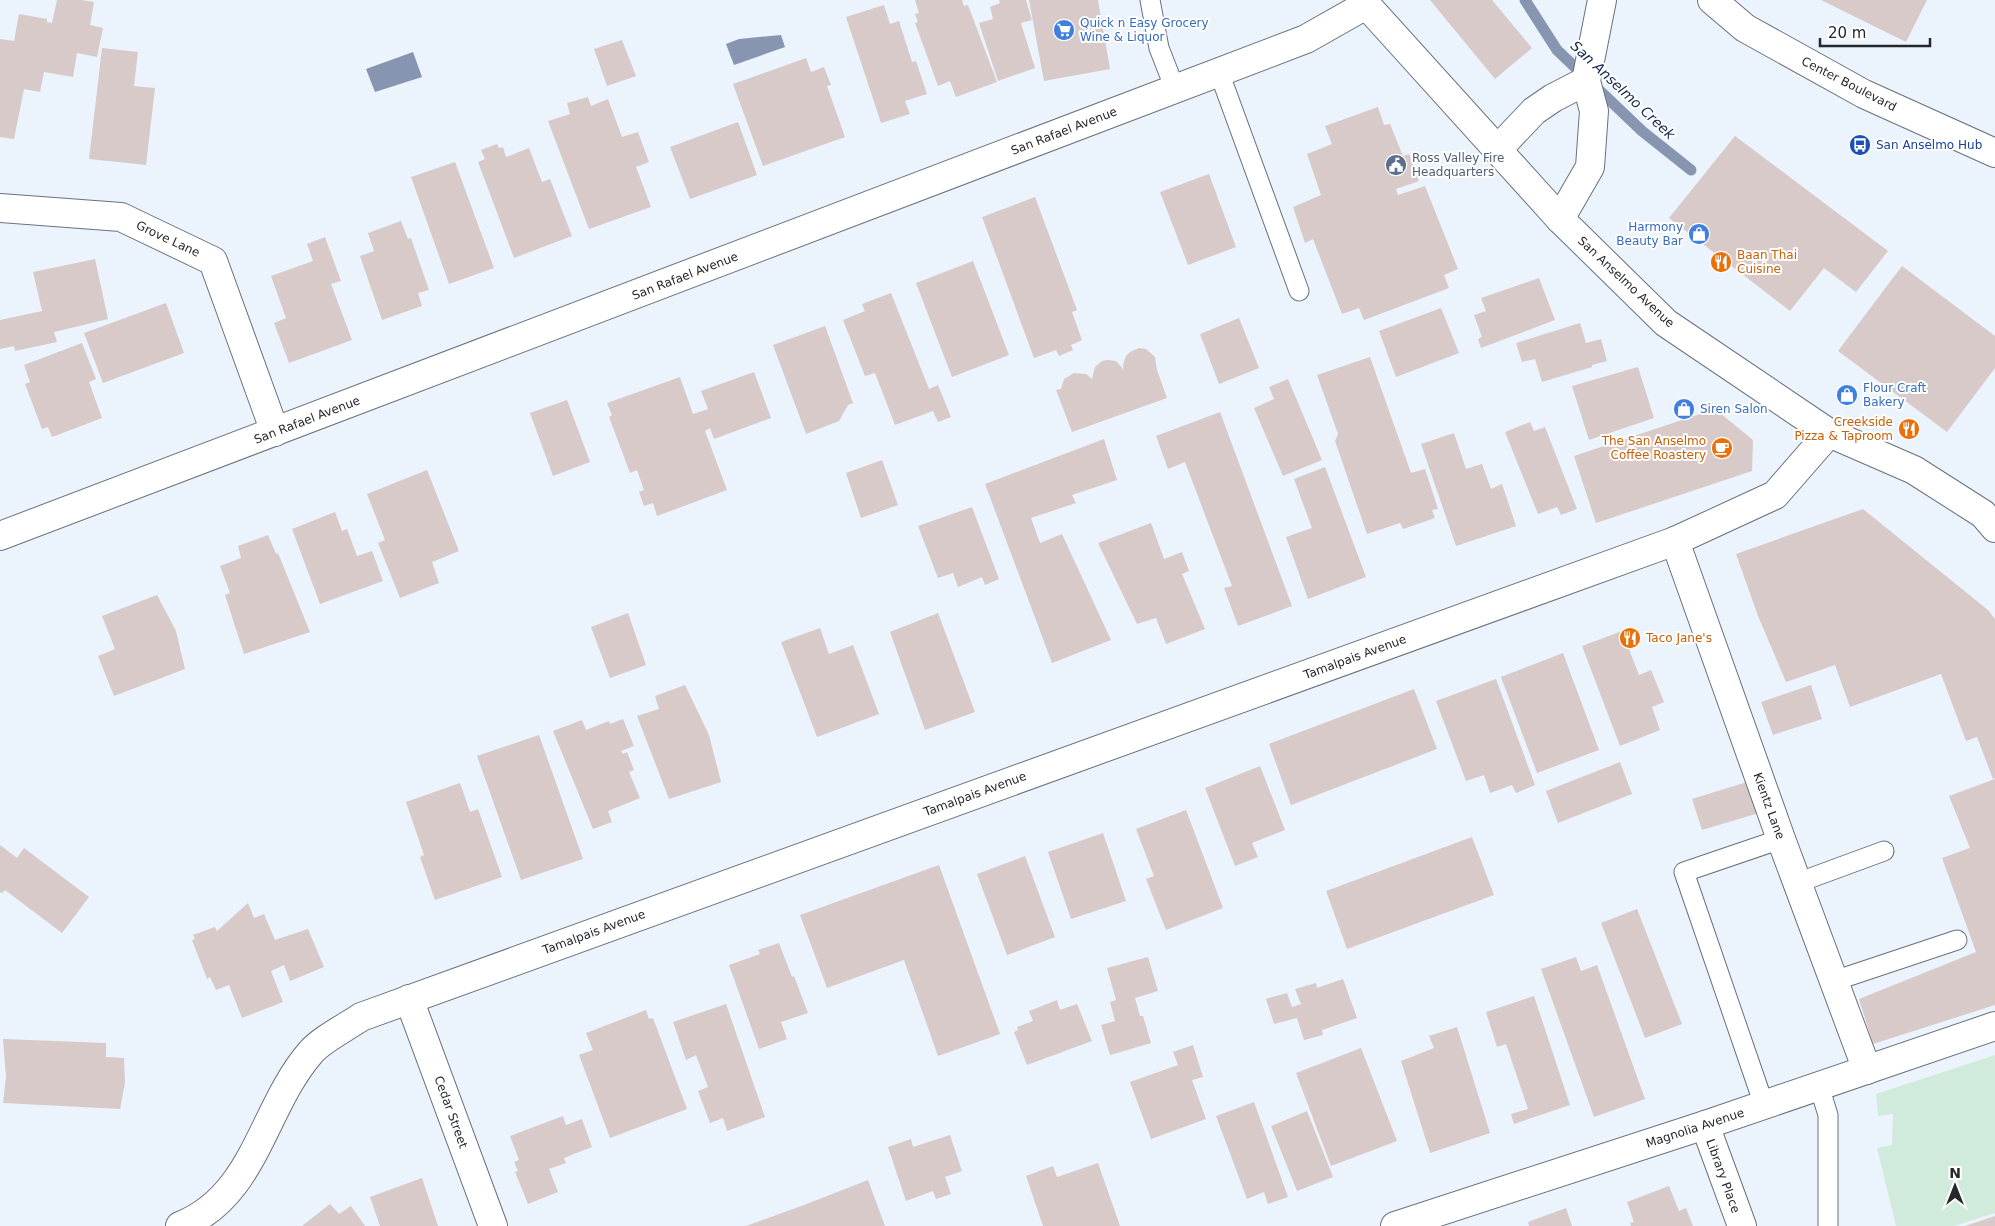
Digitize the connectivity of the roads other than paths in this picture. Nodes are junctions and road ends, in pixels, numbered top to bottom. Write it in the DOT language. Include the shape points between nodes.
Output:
graph roads {
  1 [pos="1150,0"];
  2 [pos="1712,0"];
  3 [pos="1602,1"];
  4 [pos="1364,2"];
  5 [pos="1220,72"];
  6 [pos="1586,81"];
  7 [pos="1175,89"];
  8 [pos="1497,150"];
  9 [pos="1995,154"];
  10 [pos="0,208"];
  11 [pos="1560,219"];
  12 [pos="1299,291"];
  13 [pos="275,432"];
  14 [pos="1829,433"];
  15 [pos="1995,528"];
  16 [pos="0,536"];
  17 [pos="1675,541"];
  18 [pos="1781,839"];
  19 [pos="1884,850"];
  20 [pos="1797,883"];
  21 [pos="1957,940"];
  22 [pos="1834,981"];
  23 [pos="408,999"];
  24 [pos="1995,1026"];
  25 [pos="1867,1070"];
  26 [pos="1819,1086"];
  27 [pos="1764,1105"];
  28 [pos="1705,1125"];
  29 [pos="180,1226"];
  30 [pos="492,1226"];
  31 [pos="1395,1226"];
  32 [pos="1742,1226"];
  33 [pos="1828,1226"];
  1 -- 7 [label="lane" via="1159,48"];
  2 -- 9 [label="street, Center Boulevard" via="1745,28 1864,94"];
  3 -- 6 [label="street"];
  4 -- 5 [label="street, San Rafael Avenue" via="1306,39"];
  4 -- 8 [label="street, San Anselmo Avenue"];
  5 -- 7 [label="street, San Rafael Avenue"];
  5 -- 12 [label="lane"];
  6 -- 8 [label="street" via="1534,111"];
  6 -- 11 [label="street" via="1594,111 1590,167"];
  7 -- 13 [label="street, San Rafael Avenue"];
  8 -- 11 [label="street, San Anselmo Avenue"];
  10 -- 13 [label="street, Grove Lane" via="121,217 213,261"];
  11 -- 14 [label="street, San Anselmo Avenue" via="1666,323"];
  13 -- 16 [label="street, San Rafael Avenue"];
  14 -- 15 [label="street, San Anselmo Avenue" via="1914,470 1983,514"];
  14 -- 17 [label="street, Tamalpais Avenue" via="1775,495"];
  17 -- 18 [label="street, Kientz Lane"];
  17 -- 23 [label="street, Tamalpais Avenue"];
  18 -- 20 [label="street, Kientz Lane"];
  18 -- 27 [label="lane" via="1684,872"];
  19 -- 20 [label="lane"];
  20 -- 22 [label="street, Kientz Lane"];
  21 -- 22 [label="lane"];
  22 -- 25 [label="street, Kientz Lane"];
  23 -- 29 [label="street, Tamalpais Avenue" via="361,1017 312,1050 274,1108 245,1170 221,1202"];
  23 -- 30 [label="street, Cedar Street"];
  24 -- 25 [label="street, Magnolia Avenue"];
  25 -- 26 [label="street, Magnolia Avenue"];
  26 -- 27 [label="street, Magnolia Avenue"];
  26 -- 33 [label="lane" via="1828,1115"];
  27 -- 28 [label="street, Magnolia Avenue"];
  28 -- 31 [label="street, Magnolia Avenue"];
  28 -- 32 [label="street, Library Place"];
}
